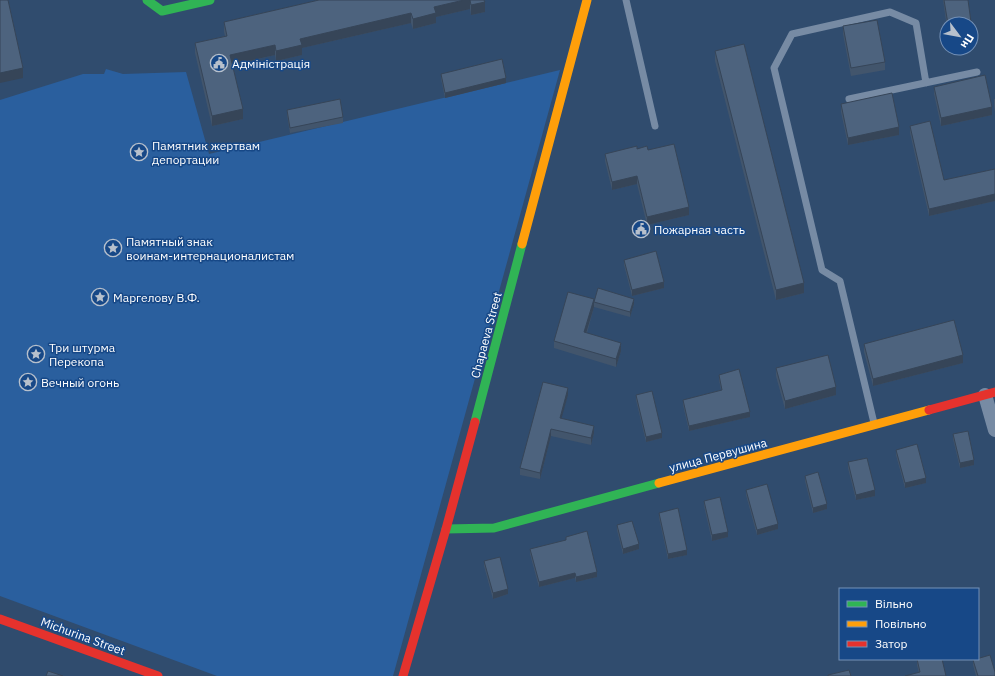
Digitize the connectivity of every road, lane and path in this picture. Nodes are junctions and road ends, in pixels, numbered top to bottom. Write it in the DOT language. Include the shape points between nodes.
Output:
graph roads {
  1 [pos="148,0"];
  2 [pos="210,0"];
  3 [pos="587,0"];
  4 [pos="626,0"];
  5 [pos="977,72"];
  6 [pos="926,83"];
  7 [pos="849,99"];
  8 [pos="656,126"];
  9 [pos="990,394"];
  10 [pos="875,425"];
  11 [pos="995,430"];
  12 [pos="446,529"];
  13 [pos="0,619"];
  14 [pos="158,676"];
  15 [pos="403,676"];
  1 -- 2 [label="main road" via="162,11"];
  3 -- 12 [label="main road, Chapaeva Street"];
  4 -- 8 [label="lane"];
  5 -- 6 [label="lane"];
  6 -- 7 [label="lane"];
  6 -- 10 [label="lane" via="916,23 890,12 792,34 774,68 822,270 840,281"];
  9 -- 10 [label="main road, улица Первушина"];
  9 -- 11 [label="street"];
  10 -- 12 [label="main road, улица Первушина" via="494,528"];
  12 -- 15 [label="main road, Chapaeva Street"];
  13 -- 14 [label="main road, Michurina Street"];
}
